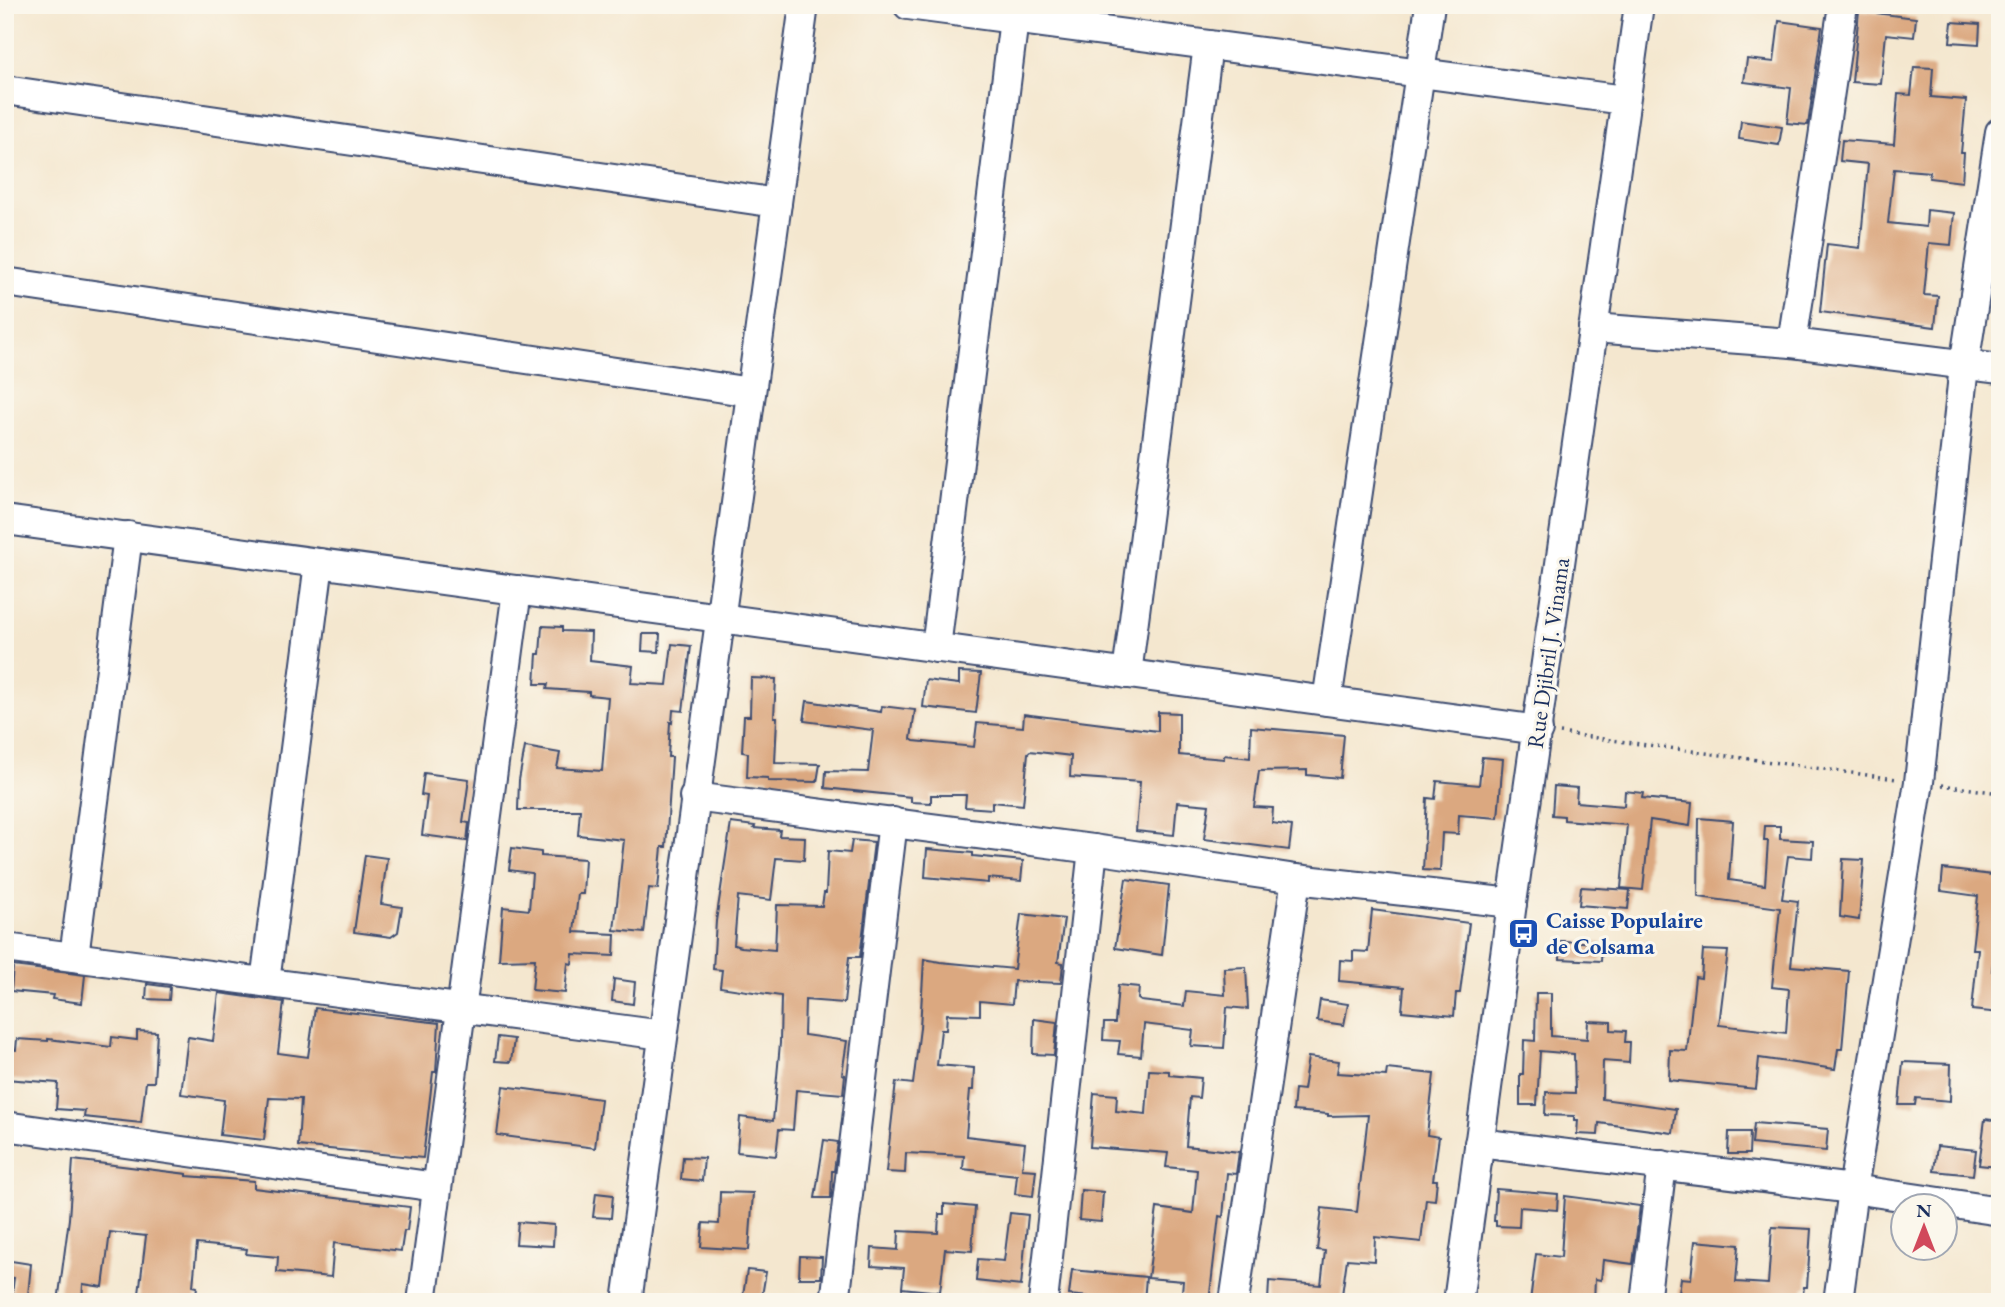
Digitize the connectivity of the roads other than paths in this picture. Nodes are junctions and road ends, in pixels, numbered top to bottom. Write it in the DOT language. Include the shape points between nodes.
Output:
graph roads {
  1 [pos="804,5"];
  2 [pos="908,5"];
  3 [pos="1430,5"];
  4 [pos="1639,5"];
  5 [pos="1843,5"];
  6 [pos="1014,19"];
  7 [pos="1208,45"];
  8 [pos="1422,73"];
  9 [pos="5,90"];
  10 [pos="1624,100"];
  11 [pos="2000,132"];
  12 [pos="777,203"];
  13 [pos="5,282"];
  14 [pos="1593,328"];
  15 [pos="1792,343"];
  16 [pos="1964,366"];
  17 [pos="2000,369"];
  18 [pos="751,392"];
  19 [pos="5,520"];
  20 [pos="128,536"];
  21 [pos="319,563"];
  22 [pos="517,590"];
  23 [pos="720,618"];
  24 [pos="936,648"];
  25 [pos="1127,674"];
  26 [pos="1328,701"];
  27 [pos="1538,730"];
  28 [pos="694,797"];
  29 [pos="893,822"];
  30 [pos="1093,849"];
  31 [pos="1296,879"];
  32 [pos="1512,902"];
  33 [pos="5,948"];
  34 [pos="74,957"];
  35 [pos="265,982"];
  36 [pos="461,1008"];
  37 [pos="663,1035"];
  38 [pos="5,1126"];
  39 [pos="1479,1143"];
  40 [pos="1662,1165"];
  41 [pos="436,1187"];
  42 [pos="1853,1189"];
  43 [pos="2000,1211"];
  44 [pos="422,1302"];
  45 [pos="627,1302"];
  46 [pos="835,1302"];
  47 [pos="1043,1302"];
  48 [pos="1234,1302"];
  49 [pos="1458,1302"];
  50 [pos="1645,1302"];
  51 [pos="1838,1302"];
  1 -- 12 [label="street"];
  2 -- 6 [label="street"];
  3 -- 8 [label="street"];
  4 -- 10 [label="street, Rue Djibril J. Vinama"];
  5 -- 15 [label="street"];
  6 -- 7 [label="street"];
  6 -- 24 [label="street"];
  7 -- 8 [label="street"];
  7 -- 25 [label="street"];
  8 -- 10 [label="street"];
  8 -- 26 [label="street"];
  9 -- 12 [label="street"];
  10 -- 14 [label="street, Rue Djibril J. Vinama"];
  11 -- 16 [label="street"];
  12 -- 18 [label="street"];
  13 -- 18 [label="street"];
  14 -- 15 [label="street"];
  14 -- 27 [label="street, Rue Djibril J. Vinama"];
  15 -- 16 [label="street"];
  16 -- 17 [label="street"];
  16 -- 42 [label="street" via="1919,782"];
  18 -- 23 [label="street"];
  19 -- 20 [label="street"];
  20 -- 21 [label="street"];
  20 -- 34 [label="street"];
  21 -- 22 [label="street"];
  21 -- 35 [label="street"];
  22 -- 23 [label="street"];
  22 -- 36 [label="street"];
  23 -- 24 [label="street"];
  23 -- 28 [label="street"];
  24 -- 25 [label="street"];
  25 -- 26 [label="street"];
  26 -- 27 [label="street"];
  27 -- 32 [label="street, Rue Djibril J. Vinama"];
  28 -- 29 [label="street"];
  28 -- 37 [label="street"];
  29 -- 30 [label="street"];
  29 -- 46 [label="street"];
  30 -- 31 [label="street"];
  30 -- 47 [label="street"];
  31 -- 32 [label="street"];
  31 -- 48 [label="street"];
  32 -- 39 [label="street, Rue Djibril J. Vinama"];
  33 -- 34 [label="street"];
  34 -- 35 [label="street"];
  35 -- 36 [label="street"];
  36 -- 37 [label="street"];
  36 -- 41 [label="street"];
  37 -- 45 [label="street"];
  38 -- 41 [label="street"];
  39 -- 40 [label="street"];
  39 -- 49 [label="street, Rue Djibril J. Vinama"];
  40 -- 42 [label="street"];
  40 -- 50 [label="street"];
  41 -- 44 [label="street"];
  42 -- 43 [label="street"];
  42 -- 51 [label="street"];
}
